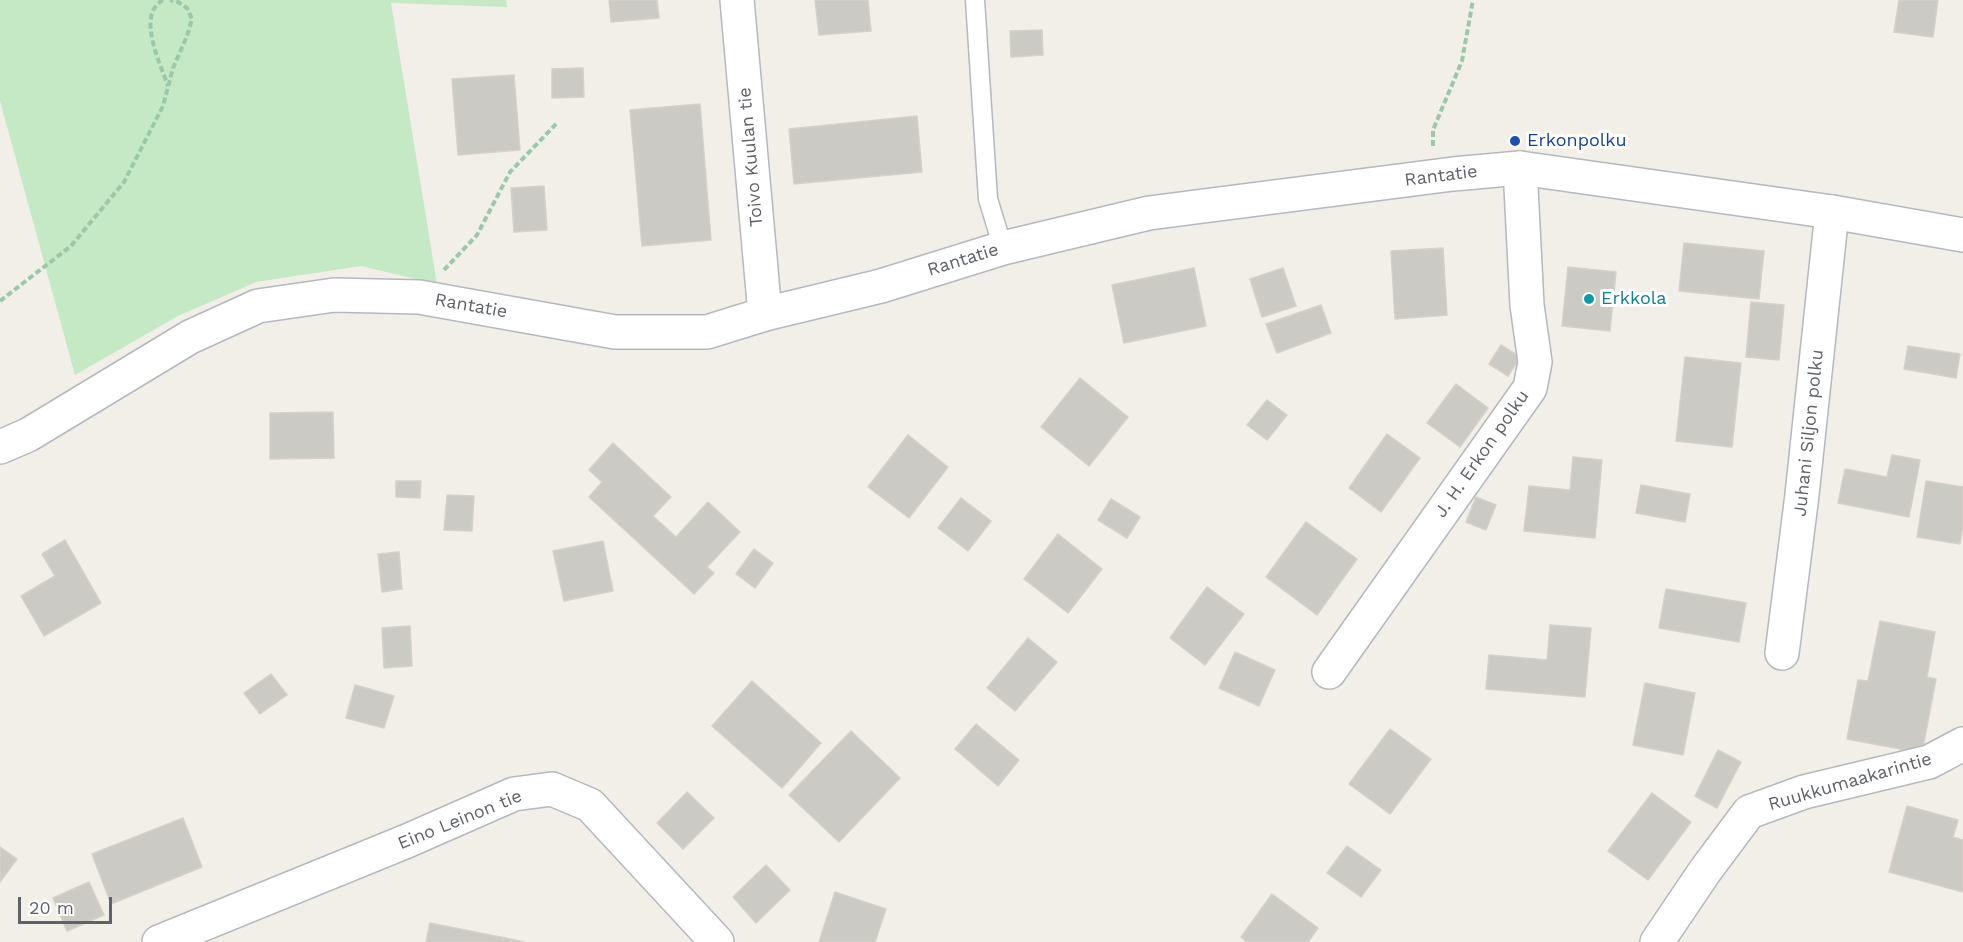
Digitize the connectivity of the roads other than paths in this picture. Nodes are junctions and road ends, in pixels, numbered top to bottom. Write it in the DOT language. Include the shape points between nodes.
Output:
graph roads {
  1 [pos="737,0"];
  2 [pos="975,0"];
  3 [pos="1520,168"];
  4 [pos="1832,212"];
  5 [pos="1963,235"];
  6 [pos="1003,248"];
  7 [pos="765,314"];
  8 [pos="0,447"];
  9 [pos="1782,653"];
  10 [pos="1329,672"];
  11 [pos="1963,744"];
  12 [pos="159,942"];
  13 [pos="717,942"];
  14 [pos="1657,942"];
  1 -- 7 [label="street, Toivo Kuulan tie"];
  2 -- 6 [label="lane" via="988,199"];
  3 -- 4 [label="street, Rantatie"];
  3 -- 6 [label="street, Rantatie" via="1149,213"];
  3 -- 10 [label="street, J. H. Erkon polku" via="1527,305 1535,362 1530,388"];
  4 -- 5 [label="street, Rantatie"];
  4 -- 9 [label="street, Juhani Siljon polku"];
  6 -- 7 [label="street, Rantatie" via="881,286"];
  7 -- 8 [label="street, Rantatie" via="707,332 615,332 419,297 334,295 258,306 190,337 28,435"];
  11 -- 14 [label="street, Ruukkumaakarintie" via="1929,762 1804,792 1749,812"];
  12 -- 13 [label="street, Eino Leinon tie" via="514,794 552,789 590,806"];
}
